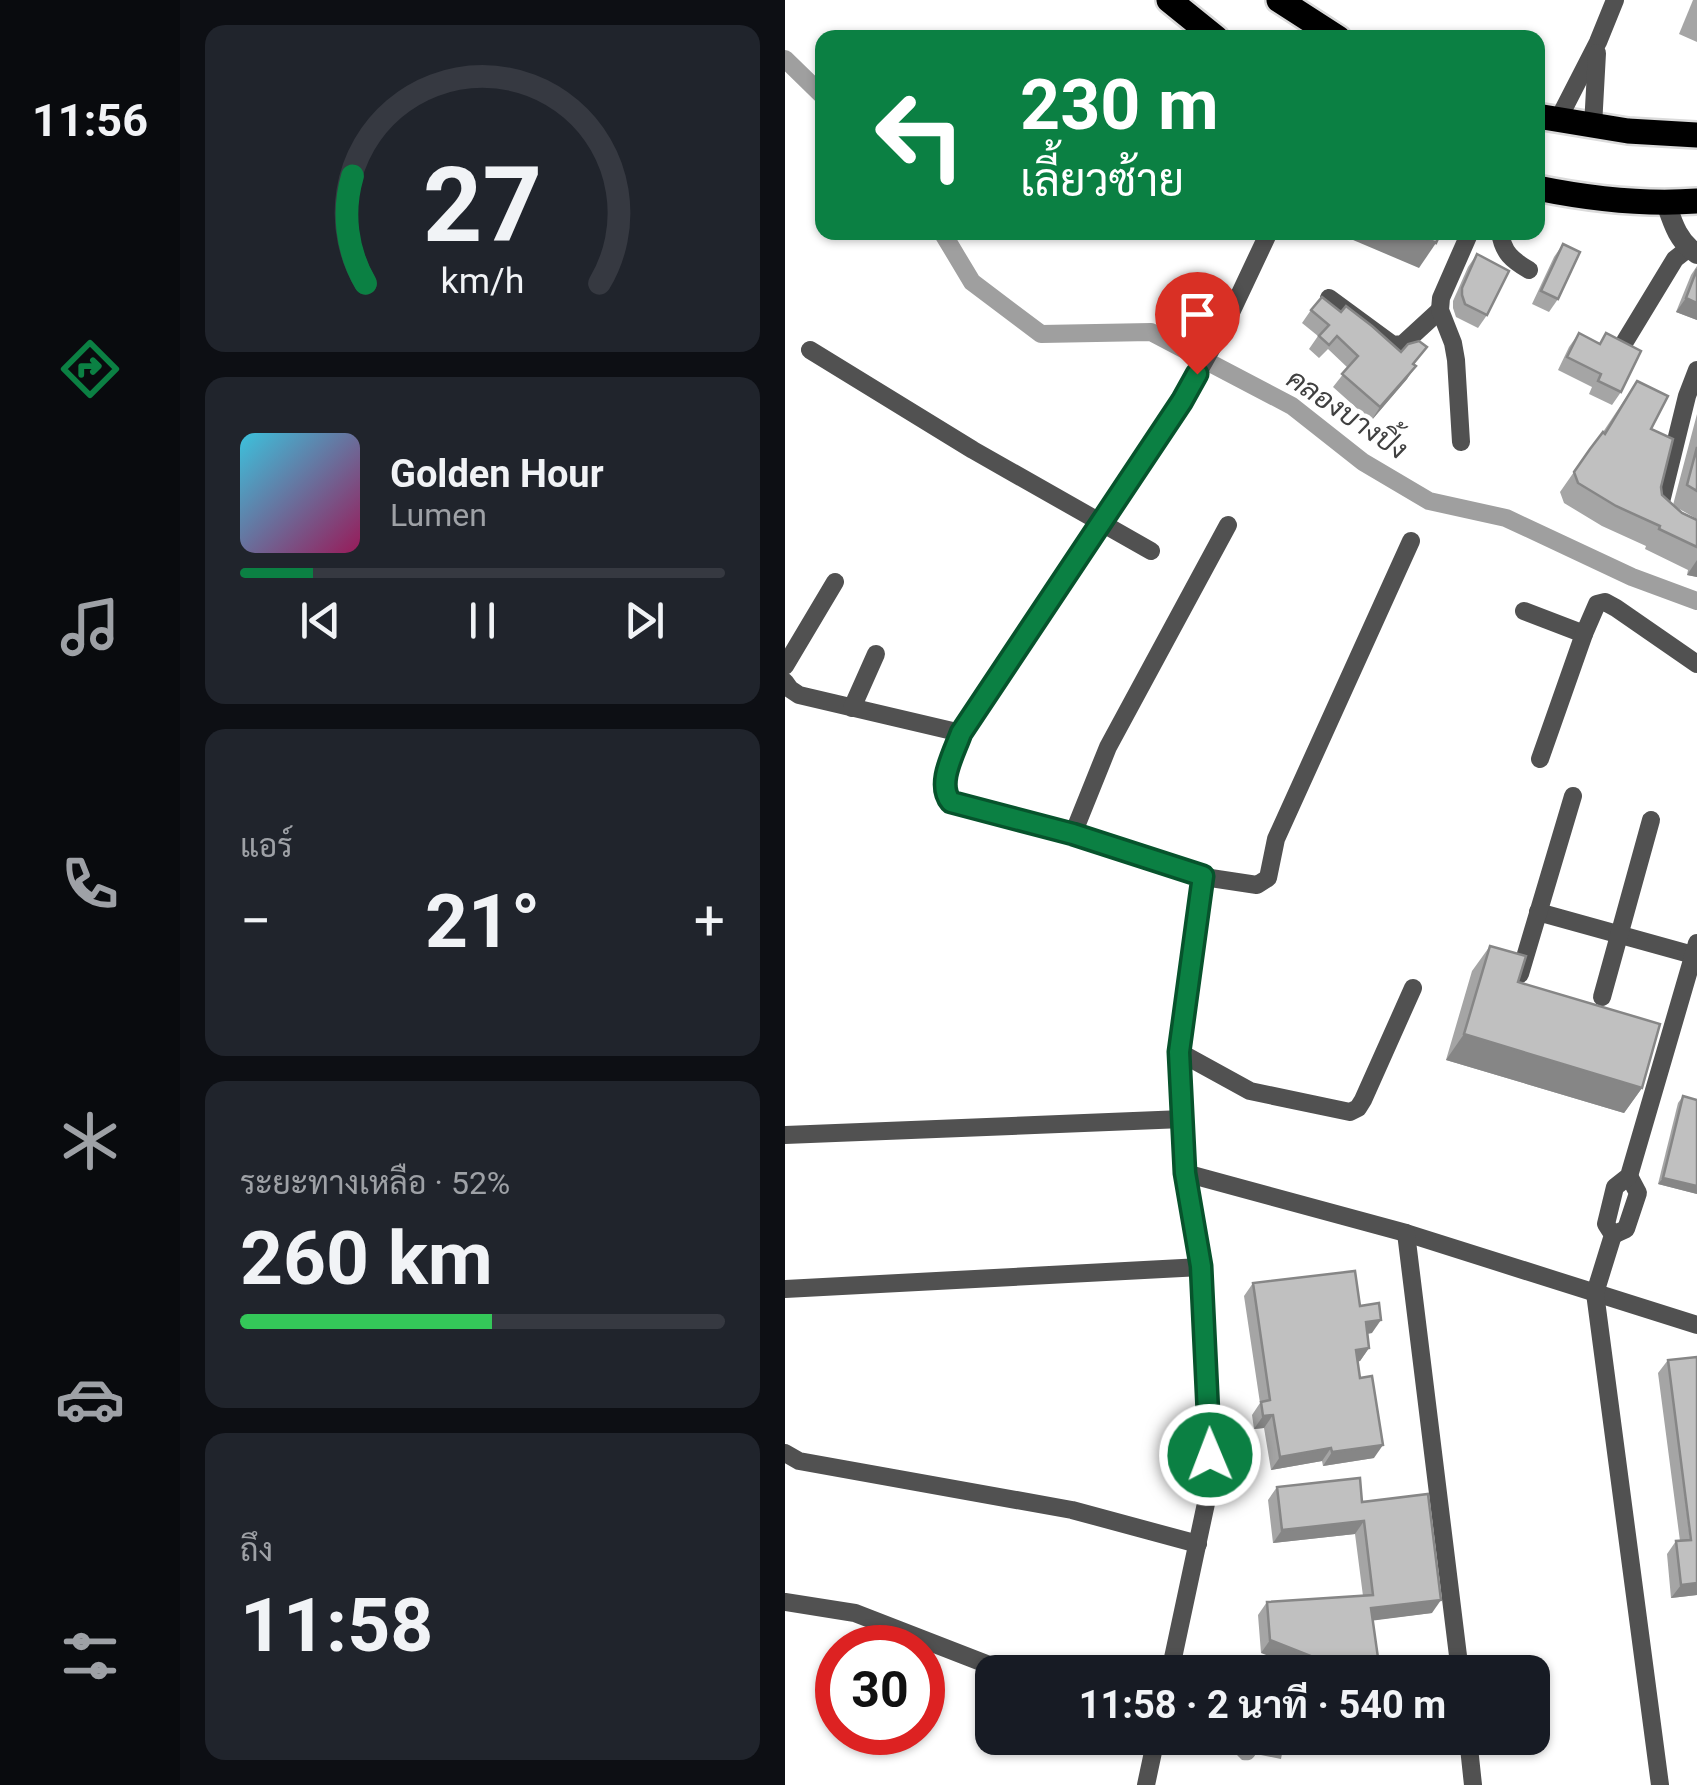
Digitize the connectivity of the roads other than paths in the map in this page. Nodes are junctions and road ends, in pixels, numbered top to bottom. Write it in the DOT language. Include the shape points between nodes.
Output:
graph roads {
  1 [pos="1169,0"];
  2 [pos="1279,0"];
  3 [pos="1615,0"];
  4 [pos="1207,30"];
  5 [pos="1326,30"];
  6 [pos="1598,42"];
  7 [pos="1548,118"];
  8 [pos="1593,126"];
  9 [pos="1697,135"];
  10 [pos="1545,189"];
  11 [pos="1697,200"];
  12 [pos="1666,203"];
  13 [pos="1265,240"];
  14 [pos="1466,240"];
  15 [pos="1502,240"];
  16 [pos="1693,251"];
  17 [pos="1529,270"];
  18 [pos="1329,298"];
  19 [pos="1439,310"];
  20 [pos="1624,343"];
  21 [pos="810,350"];
  22 [pos="1697,370"];
  23 [pos="1461,442"];
  24 [pos="1101,523"];
  25 [pos="1228,526"];
  26 [pos="1697,532"];
  27 [pos="1411,541"];
  28 [pos="1151,551"];
  29 [pos="835,582"];
  30 [pos="1524,611"];
  31 [pos="1583,634"];
  32 [pos="876,654"];
  33 [pos="1697,664"];
  34 [pos="785,666"];
  35 [pos="785,682"];
  36 [pos="852,708"];
  37 [pos="961,733"];
  38 [pos="1540,759"];
  39 [pos="1573,796"];
  40 [pos="1651,820"];
  41 [pos="1073,834"];
  42 [pos="1203,876"];
  43 [pos="1538,912"];
  44 [pos="1619,934"];
  45 [pos="1696,952"];
  46 [pos="1520,974"];
  47 [pos="1413,988"];
  48 [pos="1602,996"];
  49 [pos="1179,1052"];
  50 [pos="1183,1119"];
  51 [pos="785,1135"];
  52 [pos="1185,1173"];
  53 [pos="1406,1232"];
  54 [pos="1201,1266"];
  55 [pos="785,1289"];
  56 [pos="1595,1293"];
  57 [pos="1697,1324"];
  58 [pos="785,1453"];
  59 [pos="1198,1544"];
  60 [pos="785,1602"];
  61 [pos="1174,1655"];
  62 [pos="1457,1655"];
  63 [pos="975,1660"];
  64 [pos="1152,1755"];
  65 [pos="1469,1755"];
  66 [pos="1146,1785"];
  67 [pos="1473,1785"];
  68 [pos="1660,1785"];
  1 -- 4 [label="main road"];
  2 -- 5 [label="main road"];
  3 -- 6 [label="street"];
  6 -- 7 [label="street"];
  6 -- 8 [label="street"];
  7 -- 8 [label="main road"];
  8 -- 9 [label="main road"];
  10 -- 12 [label="main road"];
  11 -- 12 [label="main road"];
  12 -- 16 [label="street" via="1674,230"];
  13 -- 24 [label="street" via="1182,401"];
  14 -- 19 [label="street"];
  15 -- 17 [label="street" via="1512,260"];
  16 -- 20 [label="street" via="1675,258"];
  18 -- 19 [label="street" via="1393,345 1403,344"];
  19 -- 23 [label="street" via="1456,360"];
  21 -- 24 [label="street"];
  22 -- 26 [label="street" via="1659,510"];
  24 -- 28 [label="street"];
  24 -- 37 [label="street"];
  25 -- 41 [label="street" via="1108,747"];
  27 -- 42 [label="street" via="1276,839 1268,878 1257,885"];
  29 -- 34 [label="street"];
  30 -- 31 [label="street"];
  31 -- 33 [label="street" via="1597,604 1605,602"];
  31 -- 38 [label="street"];
  32 -- 36 [label="street"];
  35 -- 36 [label="street" via="799,696"];
  36 -- 37 [label="street"];
  37 -- 41 [label="street" via="945,778 951,802"];
  39 -- 43 [label="street"];
  40 -- 44 [label="street"];
  41 -- 42 [label="street"];
  42 -- 49 [label="street"];
  43 -- 44 [label="street"];
  43 -- 46 [label="street"];
  44 -- 45 [label="street"];
  44 -- 48 [label="street"];
  45 -- 56 [label="street" via="1629,1176 1615,1187 1606,1224 1613,1234"];
  47 -- 49 [label="street" via="1363,1100 1349,1112 1250,1091"];
  49 -- 50 [label="street"];
  50 -- 51 [label="street"];
  50 -- 52 [label="street"];
  52 -- 53 [label="street"];
  52 -- 54 [label="street"];
  53 -- 56 [label="street"];
  53 -- 62 [label="street"];
  54 -- 55 [label="street"];
  54 -- 59 [label="street" via="1210,1455"];
  56 -- 57 [label="street"];
  56 -- 68 [label="street"];
  58 -- 59 [label="street" via="799,1461 1073,1510"];
  59 -- 61 [label="street"];
  60 -- 63 [label="street" via="855,1613"];
  64 -- 66 [label="street"];
  65 -- 67 [label="street"];
}
